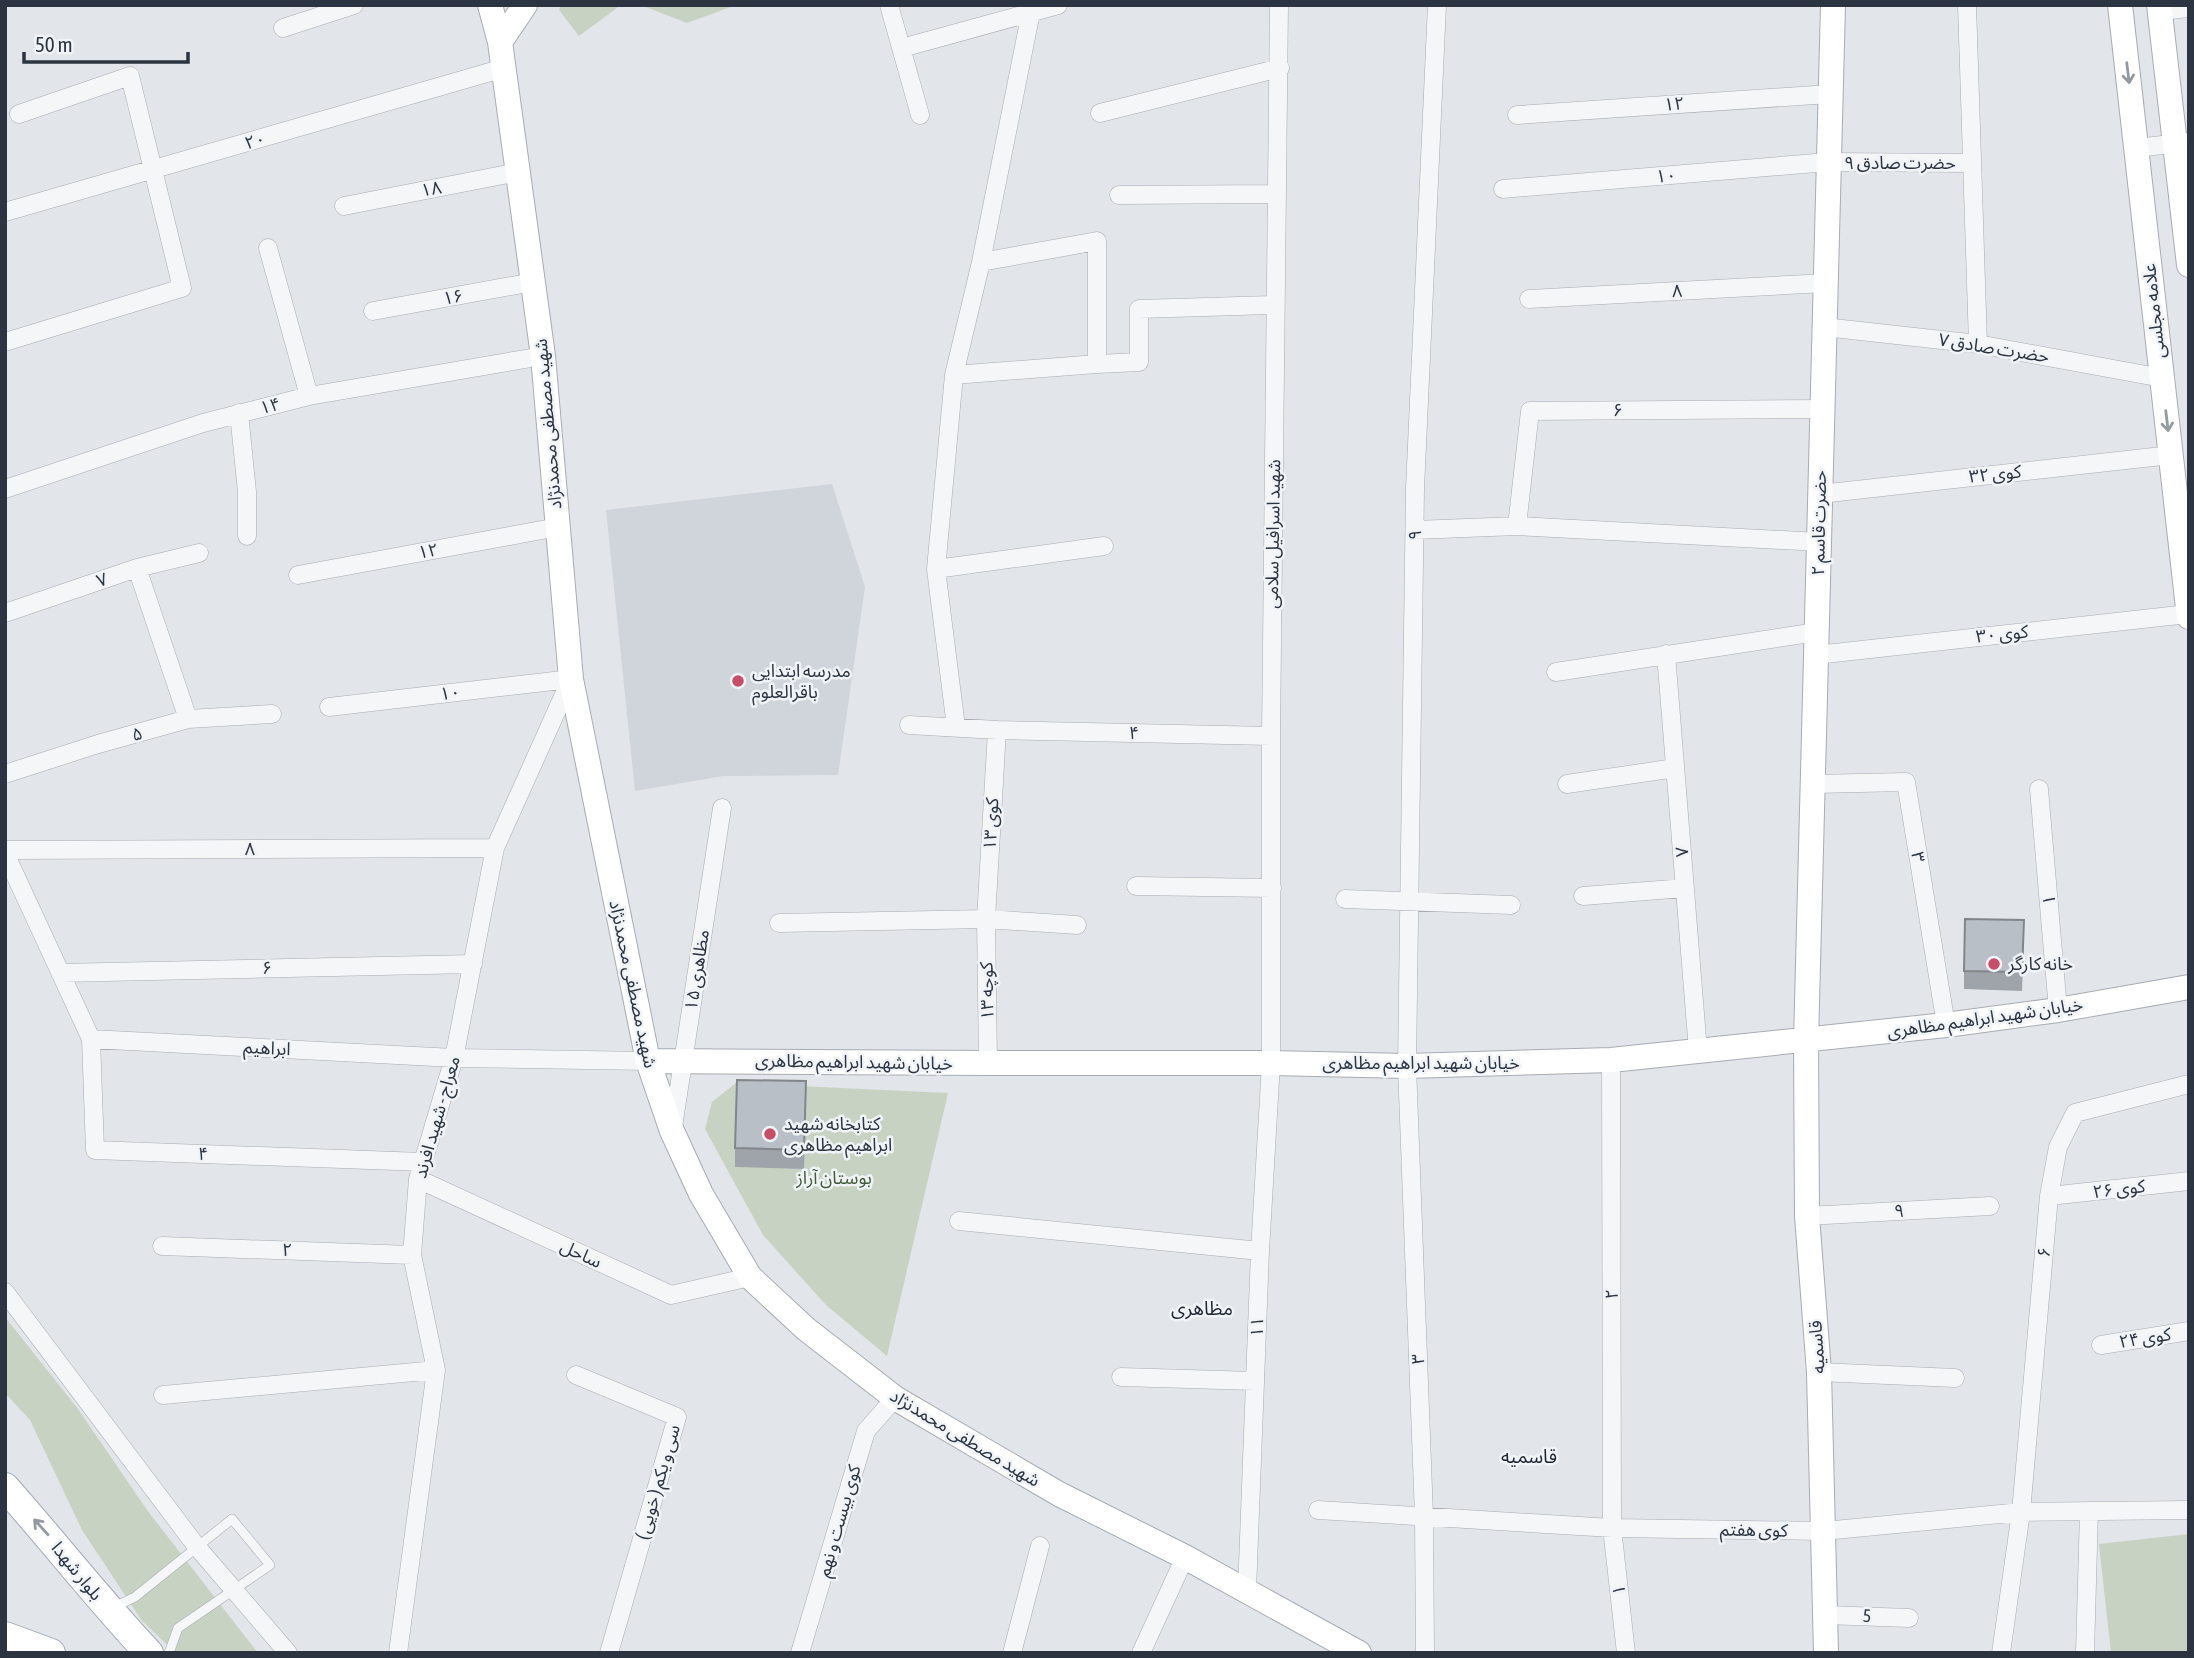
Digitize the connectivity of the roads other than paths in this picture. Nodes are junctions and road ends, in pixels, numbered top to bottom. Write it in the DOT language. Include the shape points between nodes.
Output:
graph roads {
  1 [pos="354,5"];
  2 [pos="490,5"];
  3 [pos="525,5"];
  4 [pos="889,5"];
  5 [pos="1058,5"];
  6 [pos="1279,5"];
  7 [pos="1437,5"];
  8 [pos="1833,5"];
  9 [pos="1967,5"];
  10 [pos="2120,5"];
  11 [pos="2160,8"];
  12 [pos="2189,8"];
  13 [pos="1031,12"];
  14 [pos="283,28"];
  15 [pos="500,42"];
  16 [pos="902,48"];
  17 [pos="504,68"];
  18 [pos="1280,68"];
  19 [pos="1830,94"];
  20 [pos="1100,113"];
  21 [pos="19,114"];
  22 [pos="920,115"];
  23 [pos="1517,115"];
  24 [pos="2182,143"];
  25 [pos="2136,148"];
  26 [pos="1829,162"];
  27 [pos="1972,163"];
  28 [pos="153,171"];
  29 [pos="518,172"];
  30 [pos="1503,190"];
  31 [pos="1276,194"];
  32 [pos="1119,195"];
  33 [pos="344,206"];
  34 [pos="5,212"];
  35 [pos="268,248"];
  36 [pos="981,262"];
  37 [pos="2189,265"];
  38 [pos="533,282"];
  39 [pos="1826,283"];
  40 [pos="1529,299"];
  41 [pos="1275,305"];
  42 [pos="373,311"];
  43 [pos="1824,327"];
  44 [pos="5,342"];
  45 [pos="1978,344"];
  46 [pos="543,356"];
  47 [pos="1097,364"];
  48 [pos="954,375"];
  49 [pos="2162,378"];
  50 [pos="309,396"];
  51 [pos="1822,409"];
  52 [pos="239,413"];
  53 [pos="2171,455"];
  54 [pos="5,489"];
  55 [pos="1820,494"];
  56 [pos="1517,526"];
  57 [pos="558,527"];
  58 [pos="1415,530"];
  59 [pos="247,536"];
  60 [pos="1819,542"];
  61 [pos="1104,546"];
  62 [pos="200,553"];
  63 [pos="138,568"];
  64 [pos="936,569"];
  65 [pos="298,575"];
  66 [pos="5,613"];
  67 [pos="2189,615"];
  68 [pos="1816,643"];
  69 [pos="1666,654"];
  70 [pos="1556,672"];
  71 [pos="571,679"];
  72 [pos="329,708"];
  73 [pos="272,714"];
  74 [pos="188,719"];
  75 [pos="909,726"];
  76 [pos="956,727"];
  77 [pos="997,730"];
  78 [pos="1271,736"];
  79 [pos="1675,768"];
  80 [pos="5,774"];
  81 [pos="1813,783"];
  82 [pos="1567,784"];
  83 [pos="2039,789"];
  84 [pos="722,808"];
  85 [pos="495,848"];
  86 [pos="5,852"];
  87 [pos="1136,886"];
  88 [pos="1272,888"];
  89 [pos="1685,888"];
  90 [pos="1583,896"];
  91 [pos="1345,899"];
  92 [pos="1410,901"];
  93 [pos="1511,905"];
  94 [pos="986,919"];
  95 [pos="779,923"];
  96 [pos="1077,925"];
  97 [pos="473,964"];
  98 [pos="60,973"];
  99 [pos="2189,986"];
  100 [pos="2058,1010"];
  101 [pos="1946,1025"];
  102 [pos="92,1039"];
  103 [pos="1806,1041"];
  104 [pos="1699,1051"];
  105 [pos="454,1058"];
  106 [pos="648,1060"];
  107 [pos="684,1060"];
  108 [pos="1611,1060"];
  109 [pos="988,1063"];
  110 [pos="1272,1063"];
  111 [pos="1407,1066"];
  112 [pos="2189,1084"];
  113 [pos="672,1131"];
  114 [pos="420,1170"];
  115 [pos="2189,1181"];
  116 [pos="2049,1196"];
  117 [pos="1990,1206"];
  118 [pos="1807,1216"];
  119 [pos="959,1221"];
  120 [pos="162,1246"];
  121 [pos="1260,1251"];
  122 [pos="412,1255"];
  123 [pos="750,1277"];
  124 [pos="5,1292"];
  125 [pos="2189,1331"];
  126 [pos="2101,1345"];
  127 [pos="436,1370"];
  128 [pos="1819,1372"];
  129 [pos="576,1375"];
  130 [pos="1121,1377"];
  131 [pos="1955,1378"];
  132 [pos="1255,1381"];
  133 [pos="163,1395"];
  134 [pos="895,1398"];
  135 [pos="5,1488"];
  136 [pos="1318,1510"];
  137 [pos="2189,1510"];
  138 [pos="2089,1511"];
  139 [pos="2021,1512"];
  140 [pos="1424,1516"];
  141 [pos="1612,1528"];
  142 [pos="1825,1531"];
  143 [pos="1040,1546"];
  144 [pos="197,1547"];
  145 [pos="1185,1557"];
  146 [pos="232,1591"];
  147 [pos="1247,1591"];
  148 [pos="108,1609"];
  149 [pos="1825,1615"];
  150 [pos="1909,1618"];
  151 [pos="5,1636"];
  152 [pos="1345,1649"];
  153 [pos="51,1653"];
  154 [pos="149,1653"];
  155 [pos="169,1653"];
  156 [pos="288,1653"];
  157 [pos="398,1653"];
  158 [pos="609,1653"];
  159 [pos="800,1653"];
  160 [pos="1012,1653"];
  161 [pos="1141,1653"];
  162 [pos="1425,1653"];
  163 [pos="1626,1653"];
  164 [pos="1826,1653"];
  165 [pos="2001,1653"];
  166 [pos="2085,1653"];
  1 -- 14 [label="street"];
  2 -- 15 [label="main road, شهید مصطفی محمدنژاد"];
  3 -- 15 [label="main road"];
  4 -- 16 [label="street"];
  5 -- 13 [label="street"];
  6 -- 18 [label="street, شهید اسرافیل سلامی"];
  7 -- 58 [label="street, ۹"];
  8 -- 19 [label="main road, ۲ حضرت قاسم"];
  9 -- 27 [label="street"];
  10 -- 25 [label="main road, علامه مجلسی, one-way"];
  11 -- 12 [label="street"];
  11 -- 24 [label="main road"];
  13 -- 16 [label="street"];
  13 -- 36 [label="street"];
  15 -- 17 [label="main road, شهید مصطفی محمدنژاد"];
  16 -- 22 [label="street"];
  17 -- 28 [label="street, ۲۰"];
  17 -- 29 [label="main road, شهید مصطفی محمدنژاد"];
  18 -- 20 [label="street"];
  18 -- 31 [label="street, شهید اسرافیل سلامی"];
  19 -- 23 [label="street, ۱۲"];
  19 -- 26 [label="main road, ۲ حضرت قاسم"];
  21 -- 28 [label="street" via="130,76"];
  24 -- 25 [label="street"];
  24 -- 37 [label="main road"];
  25 -- 49 [label="main road, علامه مجلسی"];
  26 -- 27 [label="street, ۹ حضرت صادق"];
  26 -- 30 [label="street, ۱۰"];
  26 -- 39 [label="main road, ۲ حضرت قاسم"];
  27 -- 45 [label="street"];
  28 -- 34 [label="street, ۲۰"];
  28 -- 44 [label="street" via="182,288"];
  29 -- 33 [label="street, ۱۸"];
  29 -- 38 [label="main road, شهید مصطفی محمدنژاد"];
  31 -- 32 [label="street"];
  31 -- 41 [label="street, شهید اسرافیل سلامی"];
  35 -- 50 [label="street"];
  36 -- 47 [label="street" via="1097,241"];
  36 -- 48 [label="street"];
  38 -- 42 [label="street, ۱۶"];
  38 -- 46 [label="main road, شهید مصطفی محمدنژاد"];
  39 -- 40 [label="street, ۸"];
  39 -- 43 [label="main road, ۲ حضرت قاسم"];
  41 -- 47 [label="street" via="1139,309 1139,362"];
  41 -- 78 [label="street, شهید اسرافیل سلامی"];
  43 -- 45 [label="street, ۷ حضرت صادق"];
  43 -- 51 [label="main road, ۲ حضرت قاسم"];
  45 -- 49 [label="street, ۷ حضرت صادق"];
  46 -- 50 [label="street, ۱۴"];
  46 -- 57 [label="main road, شهید مصطفی محمدنژاد"];
  47 -- 48 [label="street"];
  48 -- 64 [label="street"];
  49 -- 53 [label="main road, علامه مجلسی, one-way"];
  50 -- 52 [label="street, ۱۴"];
  51 -- 55 [label="main road, ۲ حضرت قاسم"];
  51 -- 56 [label="street, ۶" via="1530,411"];
  52 -- 54 [label="street, ۱۴"];
  52 -- 59 [label="street"];
  53 -- 55 [label="street, کوی ۳۲"];
  53 -- 67 [label="main road, علامه مجلسی"];
  55 -- 60 [label="main road, ۲ حضرت قاسم"];
  56 -- 58 [label="street"];
  56 -- 60 [label="street"];
  57 -- 65 [label="street, ۱۲"];
  57 -- 71 [label="main road, شهید مصطفی محمدنژاد"];
  58 -- 92 [label="street, ۹"];
  60 -- 68 [label="main road, ۲ حضرت قاسم"];
  61 -- 64 [label="street"];
  62 -- 63 [label="street, ۷"];
  63 -- 66 [label="street, ۷"];
  63 -- 74 [label="street"];
  64 -- 76 [label="street"];
  67 -- 68 [label="street, کوی ۳۰"];
  68 -- 69 [label="street, کوی ۳۰"];
  68 -- 81 [label="main road, ۲ حضرت قاسم"];
  69 -- 70 [label="street, کوی ۳۰"];
  69 -- 79 [label="street, ۷"];
  71 -- 72 [label="street, ۱۰"];
  71 -- 85 [label="street, معراج - شهید افرند"];
  71 -- 106 [label="main road, شهید مصطفی محمدنژاد"];
  73 -- 74 [label="street, ۵"];
  74 -- 80 [label="street, ۵"];
  75 -- 76 [label="street, ۴"];
  76 -- 77 [label="street, ۴"];
  77 -- 78 [label="street, ۴"];
  77 -- 94 [label="street, کوی ۱۳"];
  78 -- 88 [label="street, شهید اسرافیل سلامی"];
  79 -- 82 [label="street"];
  79 -- 89 [label="street, ۷"];
  81 -- 101 [label="street, ۳" via="1906,782"];
  81 -- 103 [label="main road, ۲ حضرت قاسم"];
  83 -- 100 [label="street, ۱"];
  84 -- 107 [label="street, ۱۵ مظاهری"];
  85 -- 86 [label="street, ۸"];
  85 -- 97 [label="street, معراج - شهید افرند"];
  86 -- 98 [label="street"];
  87 -- 88 [label="street"];
  88 -- 110 [label="street, شهید اسرافیل سلامی"];
  89 -- 90 [label="street"];
  89 -- 104 [label="street, ۷"];
  91 -- 92 [label="street"];
  92 -- 93 [label="street"];
  92 -- 111 [label="street, ۹"];
  94 -- 95 [label="street"];
  94 -- 96 [label="street"];
  94 -- 109 [label="street, کوچه ۱۳"];
  97 -- 98 [label="street, ۶"];
  97 -- 105 [label="street, معراج - شهید افرند"];
  98 -- 102 [label="street"];
  99 -- 100 [label="main road, خیابان شهید ابراهیم مظاهری"];
  100 -- 101 [label="main road, خیابان شهید ابراهیم مظاهری"];
  101 -- 103 [label="main road, خیابان شهید ابراهیم مظاهری"];
  102 -- 105 [label="street, ابراهیم"];
  102 -- 114 [label="street, ۴" via="95,1150"];
  103 -- 104 [label="main road, خیابان شهید ابراهیم مظاهری"];
  103 -- 118 [label="main road, قاسمیه"];
  104 -- 108 [label="main road, خیابان شهید ابراهیم مظاهری"];
  105 -- 106 [label="street, ابراهیم"];
  105 -- 114 [label="street, معراج - شهید افرند"];
  106 -- 107 [label="main road, خیابان شهید ابراهیم مظاهری"];
  106 -- 113 [label="main road, شهید مصطفی محمدنژاد"];
  107 -- 109 [label="main road, خیابان شهید ابراهیم مظاهری"];
  107 -- 113 [label="street, ۱۵ مظاهری"];
  108 -- 111 [label="main road, خیابان شهید ابراهیم مظاهری"];
  108 -- 141 [label="street, ۲"];
  109 -- 110 [label="main road, خیابان شهید ابراهیم مظاهری"];
  110 -- 111 [label="main road, خیابان شهید ابراهیم مظاهری"];
  110 -- 121 [label="street, ۱۱"];
  111 -- 140 [label="street, ۳"];
  112 -- 116 [label="street, ۶" via="2075,1113 2058,1147"];
  113 -- 123 [label="main road, شهید مصطفی محمدنژاد" via="701,1194"];
  114 -- 122 [label="street, معراج - شهید افرند"];
  114 -- 123 [label="street, ساحل" via="671,1295"];
  115 -- 116 [label="street, کوی ۲۶"];
  116 -- 139 [label="street, ۶"];
  117 -- 118 [label="street, ۹"];
  118 -- 128 [label="main road, قاسمیه"];
  119 -- 121 [label="street"];
  120 -- 122 [label="street, ۲"];
  121 -- 132 [label="street, ۱۱"];
  122 -- 127 [label="street, معراج - شهید افرند"];
  123 -- 134 [label="main road, شهید مصطفی محمدنژاد" via="806,1329"];
  124 -- 144 [label="street"];
  125 -- 126 [label="street, کوی ۲۴"];
  127 -- 133 [label="street"];
  127 -- 157 [label="street, معراج - شهید افرند"];
  128 -- 131 [label="street"];
  128 -- 142 [label="main road, قاسمیه"];
  129 -- 158 [label="street, سی و یکم ( خویی )" via="677,1417"];
  130 -- 132 [label="street"];
  132 -- 147 [label="street, ۱۱"];
  134 -- 145 [label="main road, شهید مصطفی محمدنژاد" via="1059,1494"];
  134 -- 159 [label="street, کوی بیست و نهم" via="866,1431"];
  148 -- 135 [label="main road, بلوار شهدا, one-way"];
  136 -- 140 [label="street, کوی هفتم"];
  137 -- 138 [label="street, کوی هفتم"];
  138 -- 139 [label="street, کوی هفتم"];
  138 -- 166 [label="street"];
  139 -- 142 [label="street, کوی هفتم"];
  139 -- 165 [label="street, ۶"];
  140 -- 141 [label="street, کوی هفتم"];
  140 -- 162 [label="street, ۳"];
  141 -- 142 [label="street, کوی هفتم"];
  141 -- 163 [label="street, ۱"];
  142 -- 149 [label="main road, قاسمیه"];
  143 -- 160 [label="street"];
  144 -- 146 [label="street"];
  144 -- 146 [label="lane" via="232,1519 270,1565"];
  144 -- 148 [label="lane" via="135,1597"];
  145 -- 147 [label="main road, شهید مصطفی محمدنژاد"];
  145 -- 161 [label="street"];
  146 -- 155 [label="lane" via="178,1628"];
  146 -- 156 [label="street"];
  147 -- 152 [label="main road, شهید مصطفی محمدنژاد"];
  148 -- 154 [label="main road, بلوار شهدا"];
  149 -- 150 [label="street, 5"];
  149 -- 164 [label="main road, قاسمیه"];
  151 -- 153 [label="main road"];
}
